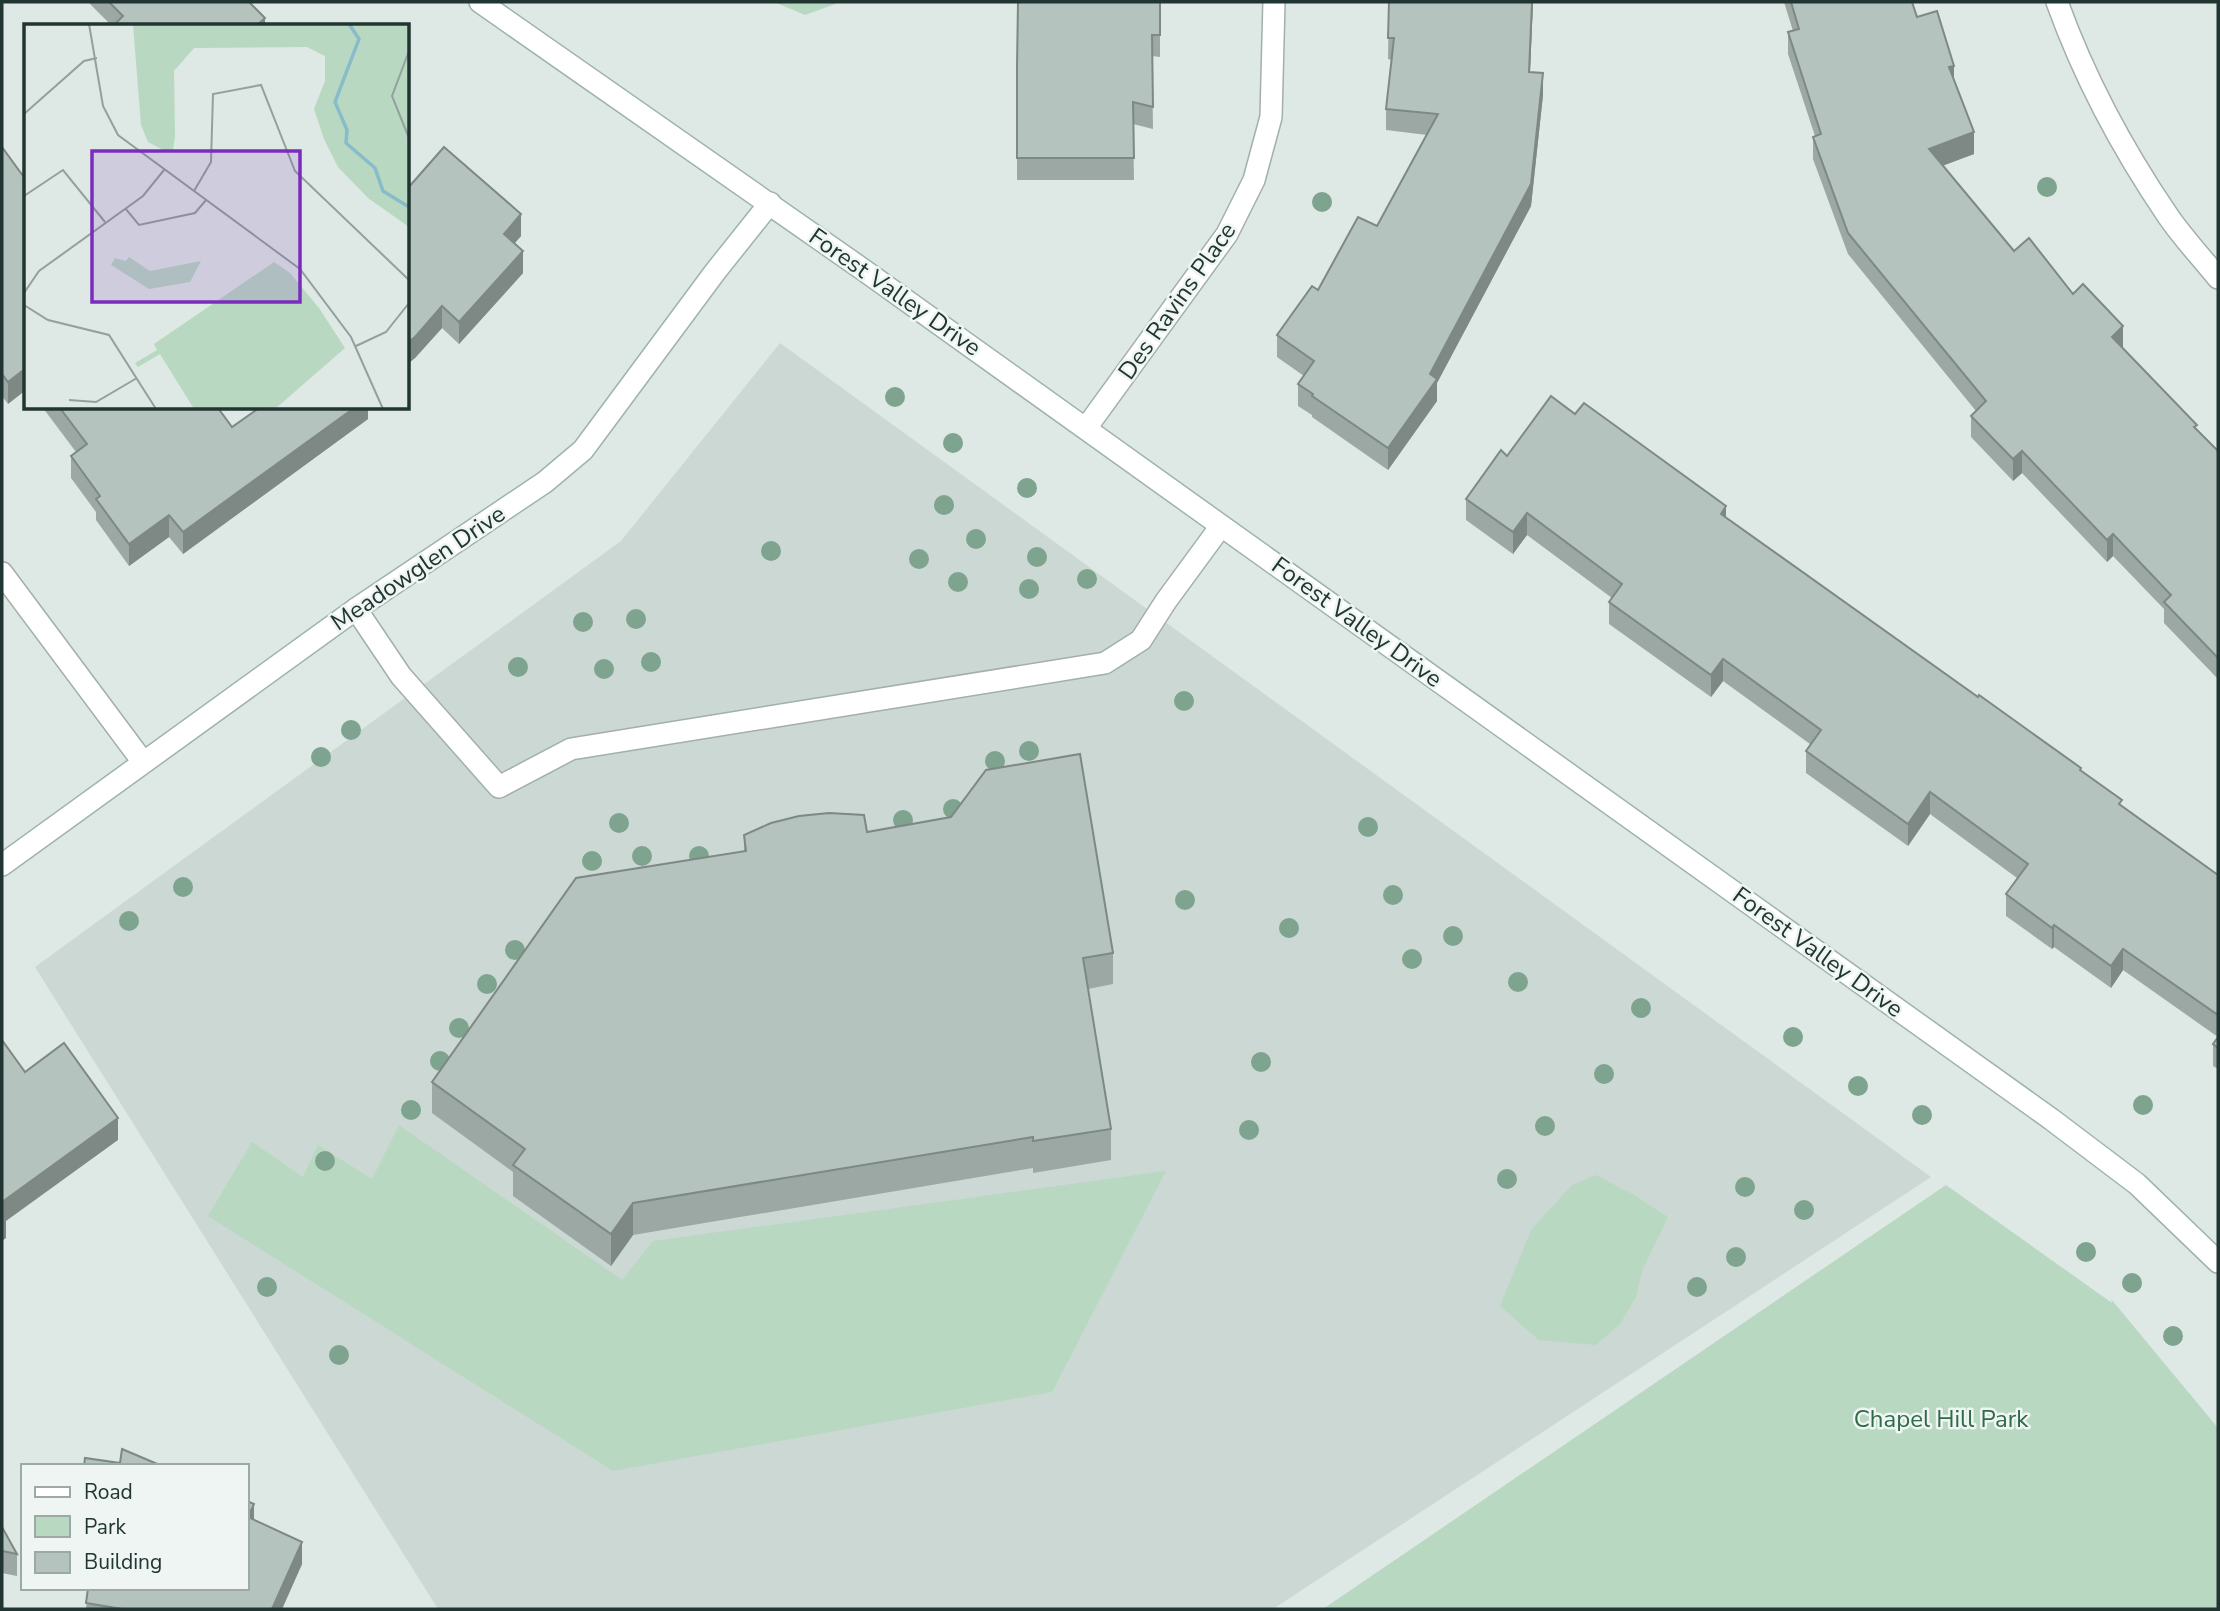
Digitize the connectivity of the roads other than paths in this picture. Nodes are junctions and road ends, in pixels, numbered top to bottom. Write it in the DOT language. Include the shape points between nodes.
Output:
graph roads {
  1 [pos="480,2"];
  2 [pos="1274,2"];
  3 [pos="2057,2"];
  4 [pos="770,203"];
  5 [pos="2218,278"];
  6 [pos="1086,428"];
  7 [pos="1221,526"];
  8 [pos="2,573"];
  9 [pos="356,609"];
  10 [pos="143,762"];
  11 [pos="2,865"];
  12 [pos="2218,1262"];
  1 -- 4 [label="street, Forest Valley Drive"];
  2 -- 6 [label="street, Des Ravins Place" via="1271,117 1254,180 1227,234"];
  3 -- 5 [label="street" via="2109,120 2169,217"];
  4 -- 6 [label="street, Forest Valley Drive"];
  4 -- 9 [label="street, Meadowglen Drive" via="583,450 545,482"];
  6 -- 7 [label="street, Forest Valley Drive"];
  7 -- 9 [label="street" via="1141,640 1105,663 571,749 499,787 401,676"];
  7 -- 12 [label="street, Forest Valley Drive" via="2051,1119 2137,1184"];
  8 -- 10 [label="street"];
  9 -- 10 [label="street, Meadowglen Drive"];
  10 -- 11 [label="street, Meadowglen Drive"];
}
